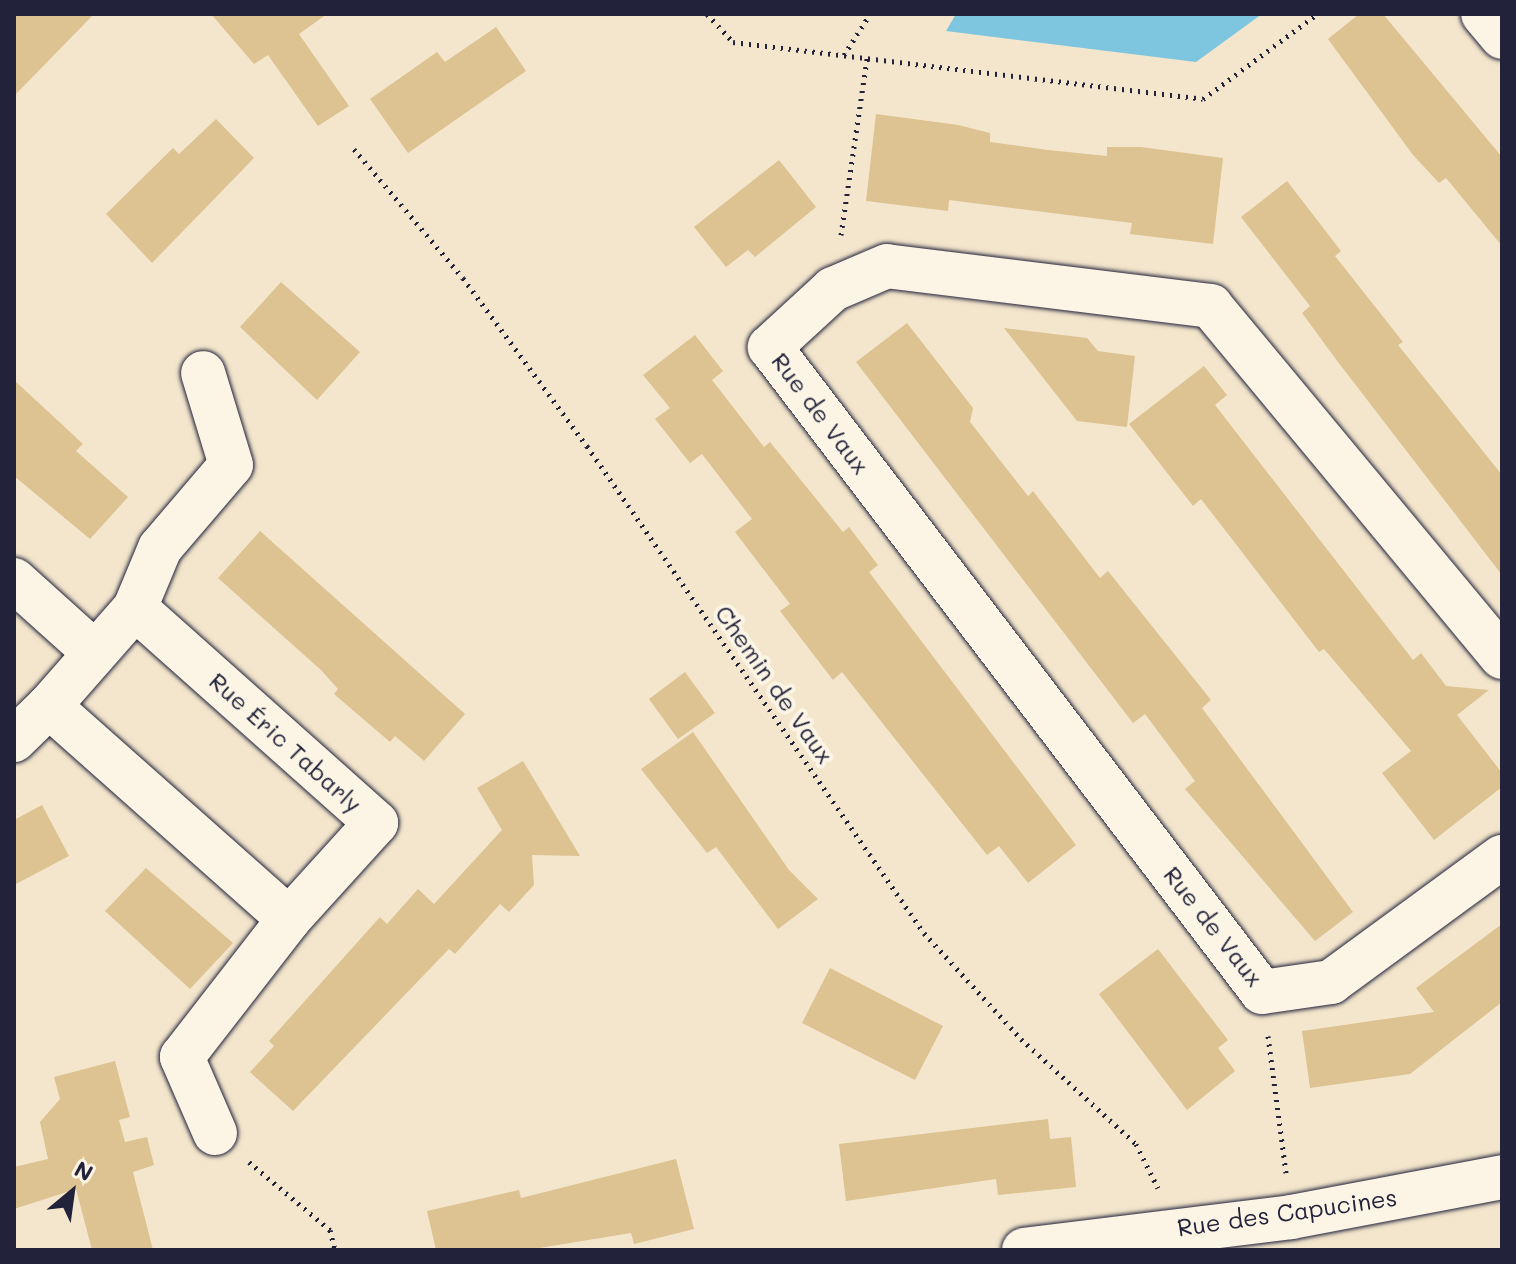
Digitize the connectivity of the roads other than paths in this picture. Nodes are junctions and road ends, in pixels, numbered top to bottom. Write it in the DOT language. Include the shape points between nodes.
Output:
graph roads {
  1 [pos="1483,14"];
  2 [pos="1502,37"];
  3 [pos="203,373"];
  4 [pos="14,580"];
  5 [pos="135,608"];
  6 [pos="94,652"];
  7 [pos="1502,657"];
  8 [pos="49,706"];
  9 [pos="14,740"];
  10 [pos="1502,857"];
  11 [pos="289,919"];
  12 [pos="215,1133"];
  13 [pos="1502,1177"];
  14 [pos="1024,1250"];
  1 -- 2 [label="street"];
  3 -- 5 [label="street" via="231,465 160,548"];
  4 -- 6 [label="street"];
  5 -- 6 [label="street"];
  5 -- 11 [label="street, Rue Éric Tabarly" via="376,823"];
  6 -- 8 [label="street"];
  7 -- 10 [label="street, Rue de Vaux" via="1211,306 887,266 833,289 770,347 1262,992 1331,982"];
  8 -- 9 [label="street"];
  8 -- 11 [label="street"];
  11 -- 12 [label="street, Rue Éric Tabarly" via="182,1057"];
  13 -- 14 [label="street, Rue des Capucines" via="1291,1217"];
}
